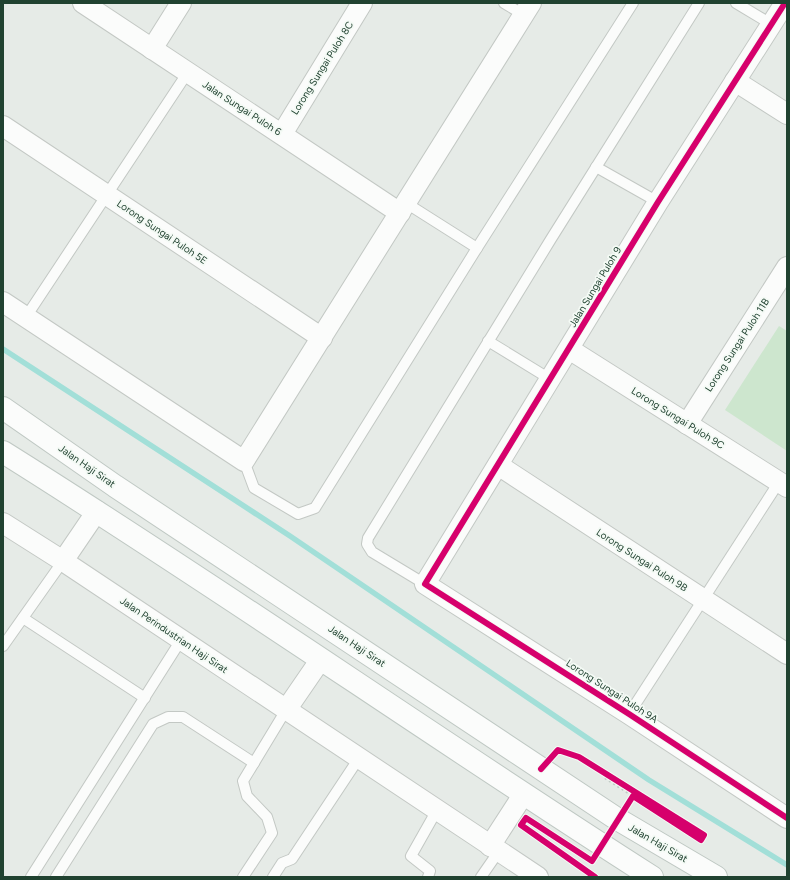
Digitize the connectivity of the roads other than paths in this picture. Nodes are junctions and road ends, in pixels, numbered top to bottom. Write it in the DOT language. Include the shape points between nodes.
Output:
graph roads {
  1 [pos="83,3"];
  2 [pos="181,3"];
  3 [pos="362,3"];
  4 [pos="504,3"];
  5 [pos="699,3"];
  6 [pos="736,3"];
  7 [pos="785,3"];
  8 [pos="631,4"];
  9 [pos="528,9"];
  10 [pos="771,24"];
  11 [pos="152,48"];
  12 [pos="188,72"];
  13 [pos="735,81"];
  14 [pos="787,114"];
  15 [pos="3,126"];
  16 [pos="282,134"];
  17 [pos="596,167"];
  18 [pos="107,195"];
  19 [pos="658,202"];
  20 [pos="403,208"];
  21 [pos="477,248"];
  22 [pos="787,267"];
  23 [pos="3,302"];
  24 [pos="26,317"];
  25 [pos="322,338"];
  26 [pos="488,341"];
  27 [pos="569,349"];
  28 [pos="550,379"];
  29 [pos="3,408"];
  30 [pos="687,424"];
  31 [pos="3,452"];
  32 [pos="244,461"];
  33 [pos="498,465"];
  34 [pos="783,484"];
  35 [pos="97,511"];
  36 [pos="3,523"];
  37 [pos="63,561"];
  38 [pos="425,584"];
  39 [pos="703,599"];
  40 [pos="23,618"];
  41 [pos="181,640"];
  42 [pos="3,646"];
  43 [pos="787,654"];
  44 [pos="321,659"];
  45 [pos="145,698"];
  46 [pos="286,710"];
  47 [pos="629,714"];
  48 [pos="359,758"];
  49 [pos="254,763"];
  50 [pos="523,795"];
  51 [pos="437,810"];
  52 [pos="787,818"];
  53 [pos="495,849"];
  54 [pos="31,877"];
  55 [pos="56,877"];
  56 [pos="243,877"];
  57 [pos="273,877"];
  58 [pos="428,877"];
  59 [pos="481,877"];
  60 [pos="538,877"];
  61 [pos="652,877"];
  62 [pos="716,877"];
  1 -- 11 [label="street, Jalan Sungai Puloh 6"];
  2 -- 11 [label="street"];
  3 -- 16 [label="street, Lorong Sungai Puloh 8C"];
  4 -- 9 [label="lane"];
  5 -- 17 [label="lane"];
  6 -- 10 [label="lane"];
  7 -- 10 [label="street, Jalan Sungai Puloh 9"];
  8 -- 21 [label="lane"];
  9 -- 20 [label="street"];
  10 -- 13 [label="street, Jalan Sungai Puloh 9"];
  11 -- 12 [label="street, Jalan Sungai Puloh 6"];
  12 -- 16 [label="street, Jalan Sungai Puloh 6"];
  12 -- 18 [label="lane"];
  13 -- 14 [label="street"];
  13 -- 19 [label="street, Jalan Sungai Puloh 9"];
  15 -- 18 [label="street, Lorong Sungai Puloh 5E"];
  16 -- 20 [label="street, Jalan Sungai Puloh 6"];
  17 -- 19 [label="lane"];
  17 -- 26 [label="lane"];
  18 -- 24 [label="lane"];
  18 -- 25 [label="street, Lorong Sungai Puloh 5E"];
  19 -- 27 [label="street, Jalan Sungai Puloh 9"];
  20 -- 21 [label="lane"];
  20 -- 25 [label="street"];
  21 -- 32 [label="lane" via="315,508 298,514 254,488"];
  22 -- 30 [label="street, Lorong Sungai Puloh 11B"];
  23 -- 24 [label="street"];
  24 -- 32 [label="street"];
  25 -- 32 [label="street"];
  26 -- 28 [label="lane"];
  26 -- 38 [label="lane" via="366,544 372,552"];
  27 -- 28 [label="street, Jalan Sungai Puloh 9"];
  27 -- 30 [label="street, Lorong Sungai Puloh 9C"];
  28 -- 33 [label="street, Jalan Sungai Puloh 9"];
  29 -- 62 [label="main road, Jalan Haji Sirat" via="614,817"];
  30 -- 34 [label="street, Lorong Sungai Puloh 9C"];
  31 -- 35 [label="main road"];
  33 -- 38 [label="street, Jalan Sungai Puloh 9"];
  33 -- 39 [label="street, Lorong Sungai Puloh 9B"];
  34 -- 39 [label="lane"];
  35 -- 37 [label="street"];
  35 -- 44 [label="main road"];
  36 -- 37 [label="street, Jalan Perindustrian Haji Sirat"];
  37 -- 40 [label="lane"];
  37 -- 41 [label="street, Jalan Perindustrian Haji Sirat"];
  38 -- 47 [label="street, Lorong Sungai Puloh 9A"];
  39 -- 43 [label="street, Lorong Sungai Puloh 9B"];
  39 -- 47 [label="lane"];
  40 -- 42 [label="lane"];
  40 -- 45 [label="lane"];
  41 -- 45 [label="lane"];
  41 -- 46 [label="street, Jalan Perindustrian Haji Sirat"];
  44 -- 46 [label="street"];
  44 -- 50 [label="main road"];
  45 -- 54 [label="lane"];
  46 -- 48 [label="street, Jalan Perindustrian Haji Sirat"];
  46 -- 49 [label="lane"];
  47 -- 52 [label="street, Lorong Sungai Puloh 9A"];
  48 -- 51 [label="street, Jalan Perindustrian Haji Sirat"];
  48 -- 57 [label="lane" via="292,859 282,863"];
  49 -- 55 [label="lane" via="183,717 168,717 153,724"];
  49 -- 56 [label="lane" via="244,781 247,796 267,817 272,833"];
  50 -- 53 [label="street"];
  50 -- 61 [label="main road"];
  51 -- 53 [label="street, Jalan Perindustrian Haji Sirat"];
  51 -- 58 [label="lane" via="411,856 428,868"];
  53 -- 59 [label="lane"];
  53 -- 60 [label="street, Jalan Perindustrian Haji Sirat"];
}
